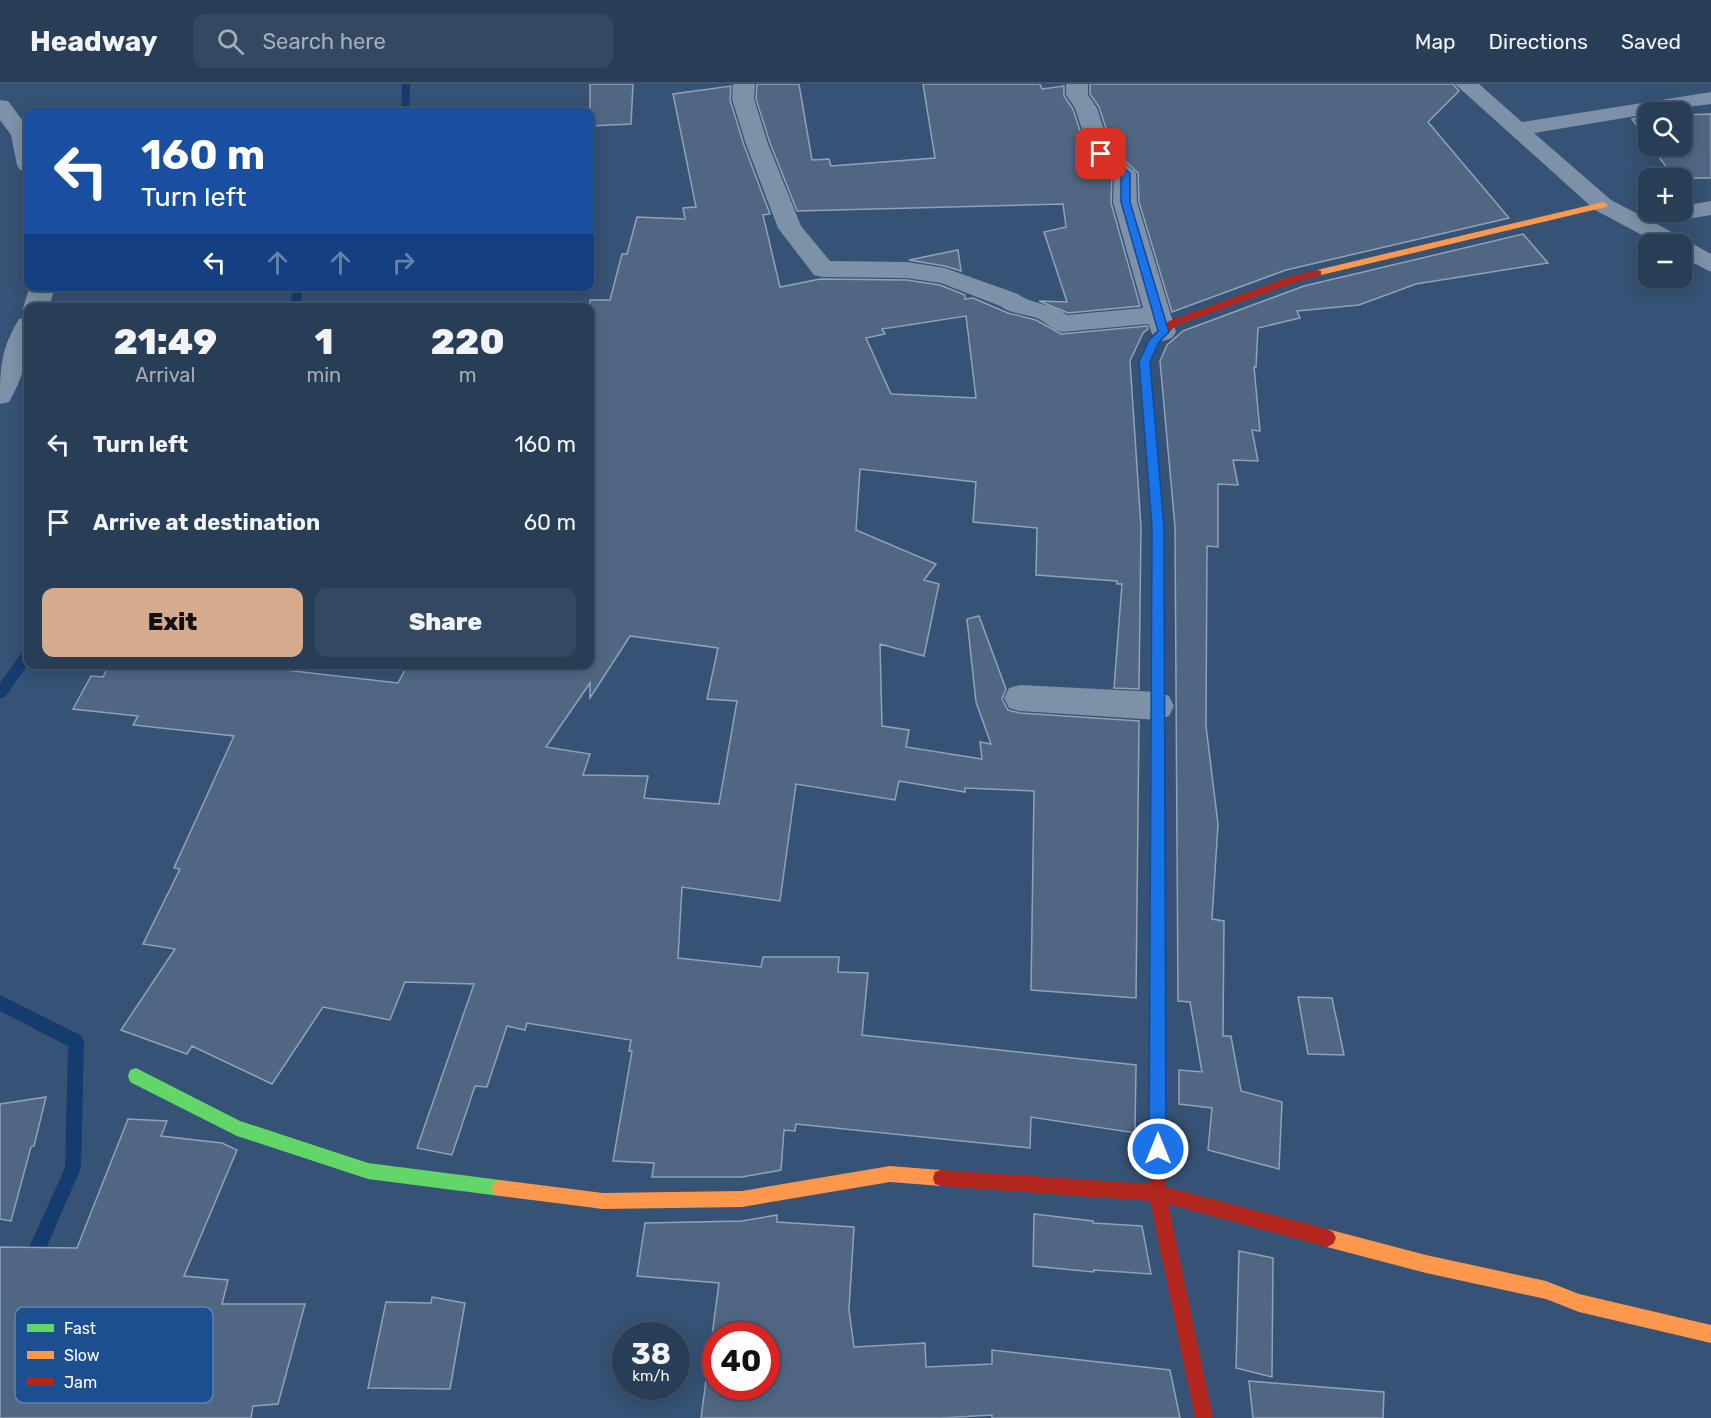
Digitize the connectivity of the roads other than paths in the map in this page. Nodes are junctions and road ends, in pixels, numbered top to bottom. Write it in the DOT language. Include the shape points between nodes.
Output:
graph roads {
  1 [pos="744,84"];
  2 [pos="1077,84"];
  3 [pos="1466,84"];
  4 [pos="1711,98"];
  5 [pos="0,106"];
  6 [pos="1517,129"];
  7 [pos="24,144"];
  8 [pos="1603,205"];
  9 [pos="1711,208"];
  10 [pos="1632,220"];
  11 [pos="1658,234"];
  12 [pos="1692,253"];
  13 [pos="1711,264"];
  14 [pos="1160,324"];
  15 [pos="24,335"];
  16 [pos="0,395"];
  17 [pos="1020,698"];
  18 [pos="1158,706"];
  19 [pos="136,1076"];
  20 [pos="1157,1193"];
  21 [pos="1711,1334"];
  22 [pos="1204,1418"];
  1 -- 14 [label="street" via="743,99 757,144 790,228 823,269 907,270 945,276 1014,304 1048,313 1062,324"];
  2 -- 14 [label="street" via="1077,95 1086,108 1101,154 1125,173 1125,202"];
  3 -- 6 [label="street"];
  4 -- 6 [label="street"];
  5 -- 7 [label="street" via="22,134"];
  6 -- 8 [label="street"];
  8 -- 10 [label="street"];
  8 -- 14 [label="street" via="1296,278 1173,323"];
  9 -- 10 [label="street"];
  10 -- 11 [label="street"];
  12 -- 13 [label="street"];
  14 -- 18 [label="street" via="1145,362 1158,527"];
  15 -- 16 [label="street"];
  17 -- 18 [label="street"];
  18 -- 20 [label="street"];
  19 -- 20 [label="street" via="237,1128 368,1171 603,1202 742,1199 890,1174"];
  20 -- 21 [label="street"];
  20 -- 22 [label="street"];
}
